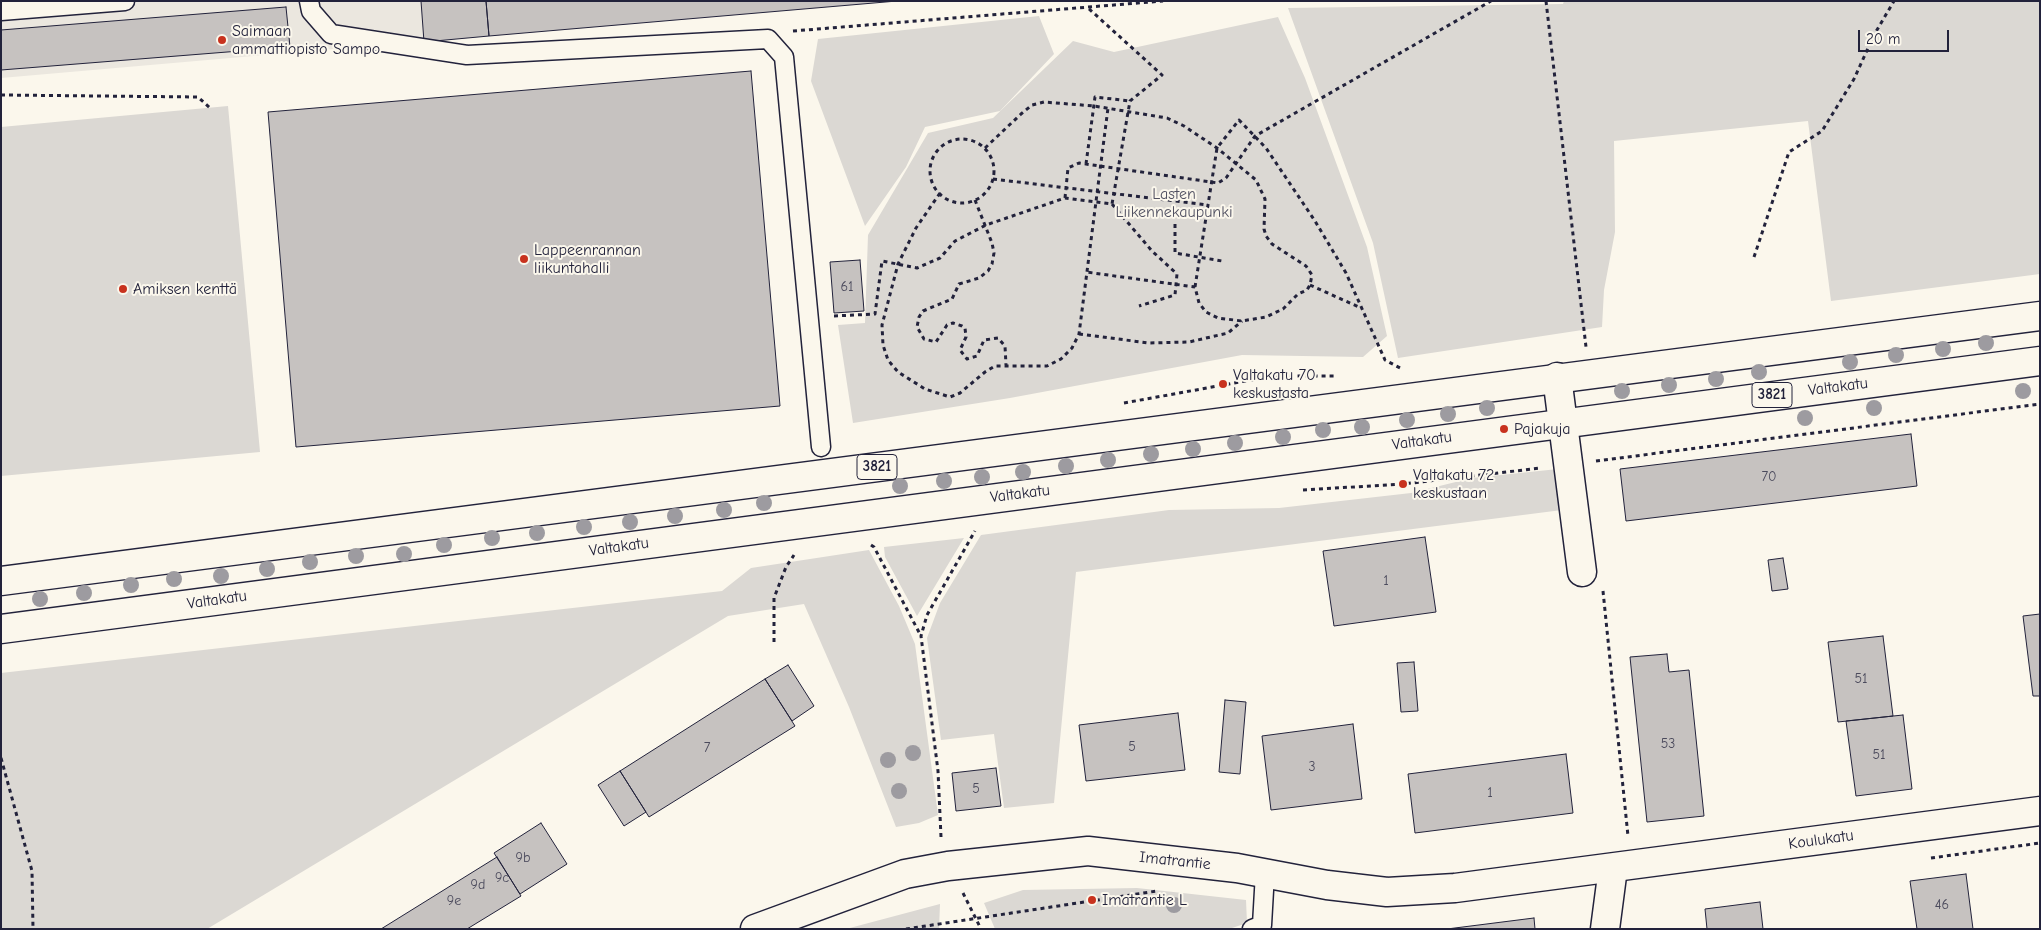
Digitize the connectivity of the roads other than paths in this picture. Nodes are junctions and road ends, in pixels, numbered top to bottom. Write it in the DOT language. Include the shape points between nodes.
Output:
graph roads {
  1 [pos="125,1"];
  2 [pos="309,1"];
  3 [pos="1,11"];
  4 [pos="2040,316"];
  5 [pos="2040,361"];
  6 [pos="1557,377"];
  7 [pos="1563,422"];
  8 [pos="821,447"];
  9 [pos="1582,572"];
  10 [pos="1,581"];
  11 [pos="1,629"];
  12 [pos="2040,811"];
  13 [pos="1608,869"];
  14 [pos="1265,873"];
  15 [pos="755,929"];
  16 [pos="1252,929"];
  17 [pos="1605,929"];
  1 -- 3 [label="lane"];
  2 -- 8 [label="lane" via="311,11 330,34 467,55 768,39 784,57"];
  4 -- 6 [label="main road, 3821"];
  5 -- 7 [label="main road, Valtakatu / 3821"];
  6 -- 7 [label="main road"];
  6 -- 10 [label="main road, 3821"];
  7 -- 9 [label="main road"];
  7 -- 11 [label="main road, Valtakatu / 3821"];
  12 -- 13 [label="main road, Koulukatu"];
  13 -- 14 [label="main road, Imatrantie" via="1455,888 1387,892"];
  13 -- 17 [label="main road"];
  14 -- 15 [label="main road, Imatrantie" via="1088,851 948,866 905,874"];
  14 -- 16 [label="lane" via="1262,925"];
}
